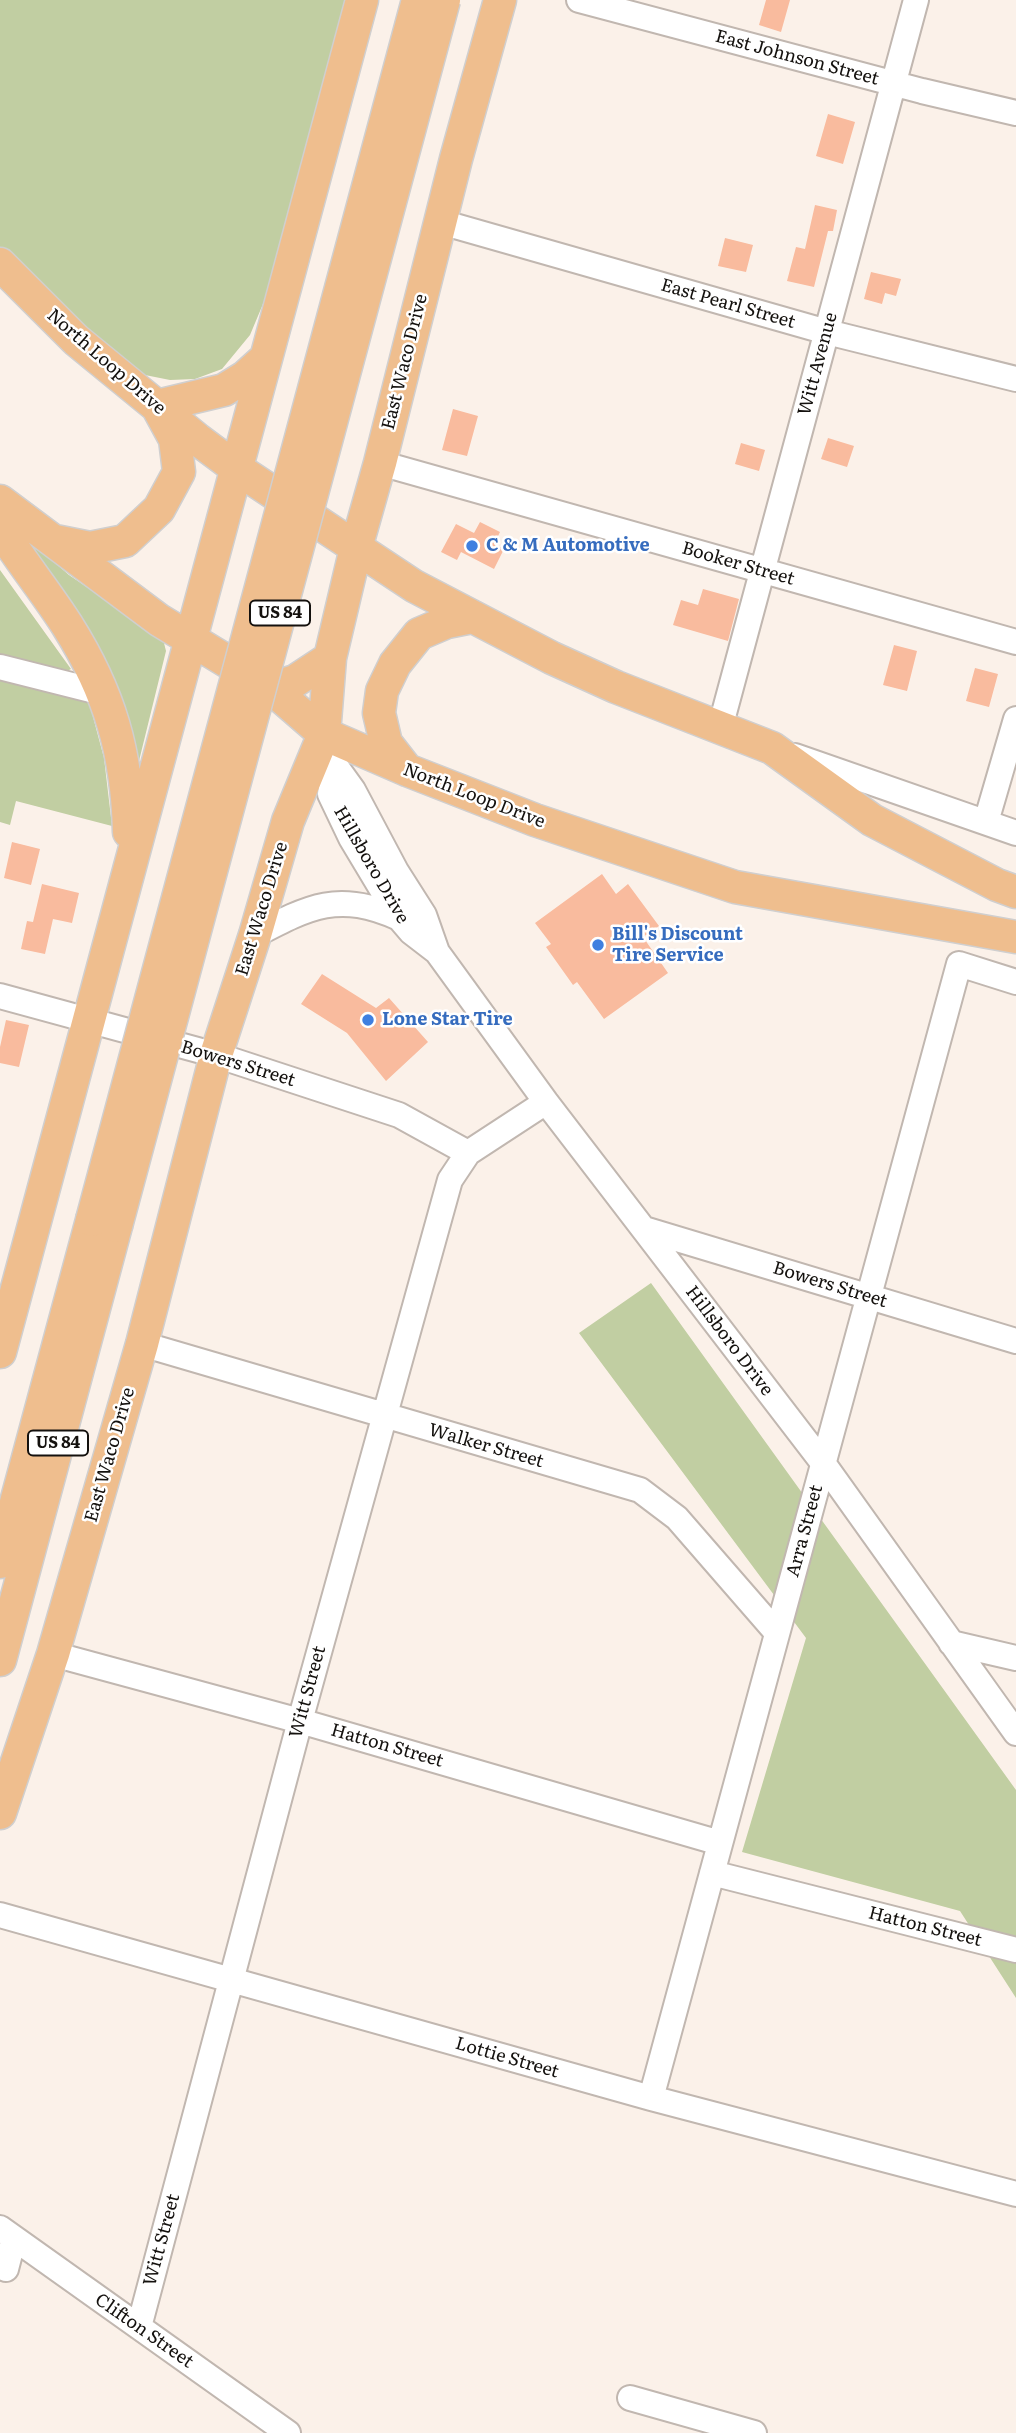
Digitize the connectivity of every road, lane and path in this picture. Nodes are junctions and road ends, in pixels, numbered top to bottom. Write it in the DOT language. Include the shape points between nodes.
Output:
graph roads {
  1 [pos="362,0"];
  2 [pos="418,0"];
  3 [pos="444,0"];
  4 [pos="500,0"];
  5 [pos="579,0"];
  6 [pos="916,0"];
  7 [pos="894,83"];
  8 [pos="1016,113"];
  9 [pos="441,222"];
  10 [pos="0,264"];
  11 [pos="827,332"];
  12 [pos="266,358"];
  13 [pos="1016,379"];
  14 [pos="157,406"];
  15 [pos="380,463"];
  16 [pos="236,468"];
  17 [pos="0,501"];
  18 [pos="0,528"];
  19 [pos="54,541"];
  20 [pos="356,548"];
  21 [pos="762,571"];
  22 [pos="472,617"];
  23 [pos="191,639"];
  24 [pos="1016,642"];
  25 [pos="330,658"];
  26 [pos="0,667"];
  27 [pos="271,688"];
  28 [pos="103,693"];
  29 [pos="1016,719"];
  30 [pos="720,728"];
  31 [pos="324,734"];
  32 [pos="772,748"];
  33 [pos="335,765"];
  34 [pos="407,770"];
  35 [pos="986,822"];
  36 [pos="1016,833"];
  37 [pos="131,864"];
  38 [pos="1016,892"];
  39 [pos="400,918"];
  40 [pos="255,935"];
  41 [pos="1016,937"];
  42 [pos="437,952"];
  43 [pos="1016,982"];
  44 [pos="0,996"];
  45 [pos="87,1022"];
  46 [pos="216,1055"];
  47 [pos="546,1102"];
  48 [pos="468,1153"];
  49 [pos="104,1223"];
  50 [pos="644,1229"];
  51 [pos="869,1297"];
  52 [pos="5,1311"];
  53 [pos="1016,1341"];
  54 [pos="142,1344"];
  55 [pos="0,1352"];
  56 [pos="384,1416"];
  57 [pos="823,1464"];
  58 [pos="0,1562"];
  59 [pos="777,1633"];
  60 [pos="951,1643"];
  61 [pos="52,1654"];
  62 [pos="1016,1658"];
  63 [pos="0,1660"];
  64 [pos="299,1721"];
  65 [pos="1016,1733"];
  66 [pos="0,1813"];
  67 [pos="720,1843"];
  68 [pos="712,1873"];
  69 [pos="0,1915"];
  70 [pos="1016,1950"];
  71 [pos="230,1981"];
  72 [pos="651,2098"];
  73 [pos="1016,2194"];
  74 [pos="7,2233"];
  75 [pos="2,2273"];
  76 [pos="139,2327"];
  77 [pos="630,2398"];
  78 [pos="288,2433"];
  79 [pos="754,2433"];
  1 -- 12 [label="main road"];
  2 -- 49 [label="main road, US 84, bridge"];
  3 -- 49 [label="main road, US 84, bridge"];
  4 -- 9 [label="main road, East Waco Drive"];
  5 -- 7 [label="street, East Johnson Street"];
  6 -- 7 [label="street, Witt Avenue"];
  7 -- 8 [label="street, East Johnson Street"];
  7 -- 11 [label="street, Witt Avenue"];
  9 -- 11 [label="street, East Pearl Street"];
  9 -- 15 [label="main road, East Waco Drive"];
  10 -- 14 [label="main road, North Loop Drive" via="76,340"];
  11 -- 13 [label="street, East Pearl Street"];
  11 -- 21 [label="street, Witt Avenue"];
  12 -- 14 [label="main road" via="224,390"];
  12 -- 16 [label="main road"];
  14 -- 16 [label="main road, North Loop Drive"];
  14 -- 19 [label="main road" via="175,439 179,472 159,509 125,541 90,548"];
  15 -- 20 [label="main road, East Waco Drive"];
  15 -- 21 [label="street, Booker Street"];
  16 -- 20 [label="main road, North Loop Drive"];
  16 -- 23 [label="main road"];
  17 -- 19 [label="main road, North Loop Drive"];
  18 -- 28 [label="main road" via="66,624"];
  19 -- 23 [label="main road, North Loop Drive"];
  20 -- 22 [label="main road, North Loop Drive"];
  20 -- 25 [label="main road, East Waco Drive"];
  21 -- 24 [label="street, Booker Street"];
  21 -- 30 [label="street, Witt Avenue"];
  22 -- 30 [label="main road, North Loop Drive" via="552,658"];
  22 -- 34 [label="main road" via="419,634 382,691 379,713 386,743"];
  23 -- 27 [label="main road, North Loop Drive"];
  23 -- 37 [label="main road"];
  25 -- 27 [label="main road" via="295,681"];
  25 -- 31 [label="main road, East Waco Drive"];
  26 -- 28 [label="street"];
  27 -- 31 [label="main road, North Loop Drive"];
  28 -- 37 [label="main road" via="119,737 127,780"];
  29 -- 35 [label="street"];
  30 -- 32 [label="main road, North Loop Drive"];
  31 -- 33 [label="street, Hillsboro Drive"];
  31 -- 34 [label="main road, North Loop Drive"];
  31 -- 40 [label="main road, East Waco Drive" via="288,821"];
  32 -- 35 [label="street, North Loop Drive"];
  32 -- 38 [label="main road, North Loop Drive" via="872,820"];
  33 -- 39 [label="street, Hillsboro Drive" via="330,794"];
  33 -- 42 [label="street, Hillsboro Drive" via="424,915"];
  34 -- 41 [label="main road, North Loop Drive" via="535,820 734,887"];
  35 -- 36 [label="street, North Loop Drive"];
  37 -- 45 [label="main road"];
  39 -- 40 [label="street" via="379,908 337,902 302,910"];
  39 -- 42 [label="street, Hillsboro Drive"];
  40 -- 46 [label="main road, East Waco Drive"];
  42 -- 47 [label="street, Hillsboro Drive"];
  43 -- 51 [label="street, Arra Street" via="959,964"];
  44 -- 45 [label="street, Bowers Street"];
  45 -- 46 [label="street, Bowers Street"];
  45 -- 52 [label="main road"];
  46 -- 48 [label="street, Bowers Street" via="399,1115"];
  46 -- 54 [label="main road, East Waco Drive"];
  47 -- 48 [label="street, Witt Street"];
  47 -- 50 [label="street, Hillsboro Drive"];
  48 -- 56 [label="street, Witt Street" via="450,1180"];
  49 -- 58 [label="main road, US 84"];
  49 -- 63 [label="main road, US 84"];
  50 -- 51 [label="street, Bowers Street"];
  50 -- 57 [label="street, Hillsboro Drive"];
  51 -- 53 [label="street, Bowers Street"];
  51 -- 57 [label="street, Arra Street"];
  52 -- 55 [label="main road"];
  54 -- 56 [label="street, Walker Street"];
  54 -- 61 [label="main road, East Waco Drive"];
  56 -- 59 [label="street, Walker Street" via="640,1490 677,1518"];
  56 -- 64 [label="street, Witt Street"];
  57 -- 59 [label="street, Arra Street"];
  57 -- 60 [label="street, Hillsboro Drive"];
  59 -- 67 [label="street, Arra Street"];
  60 -- 62 [label="street"];
  60 -- 65 [label="street, Hillsboro Drive"];
  61 -- 64 [label="street, Hatton Street"];
  61 -- 66 [label="main road, East Waco Drive"];
  64 -- 67 [label="street, Hatton Street"];
  64 -- 71 [label="street, Witt Street"];
  67 -- 68 [label="street, Arra Street"];
  68 -- 70 [label="street, Hatton Street"];
  68 -- 72 [label="street, Arra Street"];
  69 -- 71 [label="street, Lottie Street"];
  71 -- 72 [label="street, Lottie Street"];
  71 -- 76 [label="street, Witt Street"];
  72 -- 73 [label="street, Lottie Street"];
  74 -- 75 [label="street"];
  74 -- 76 [label="street, Clifton Street"];
  76 -- 78 [label="street, Clifton Street"];
  77 -- 79 [label="street"];
}
